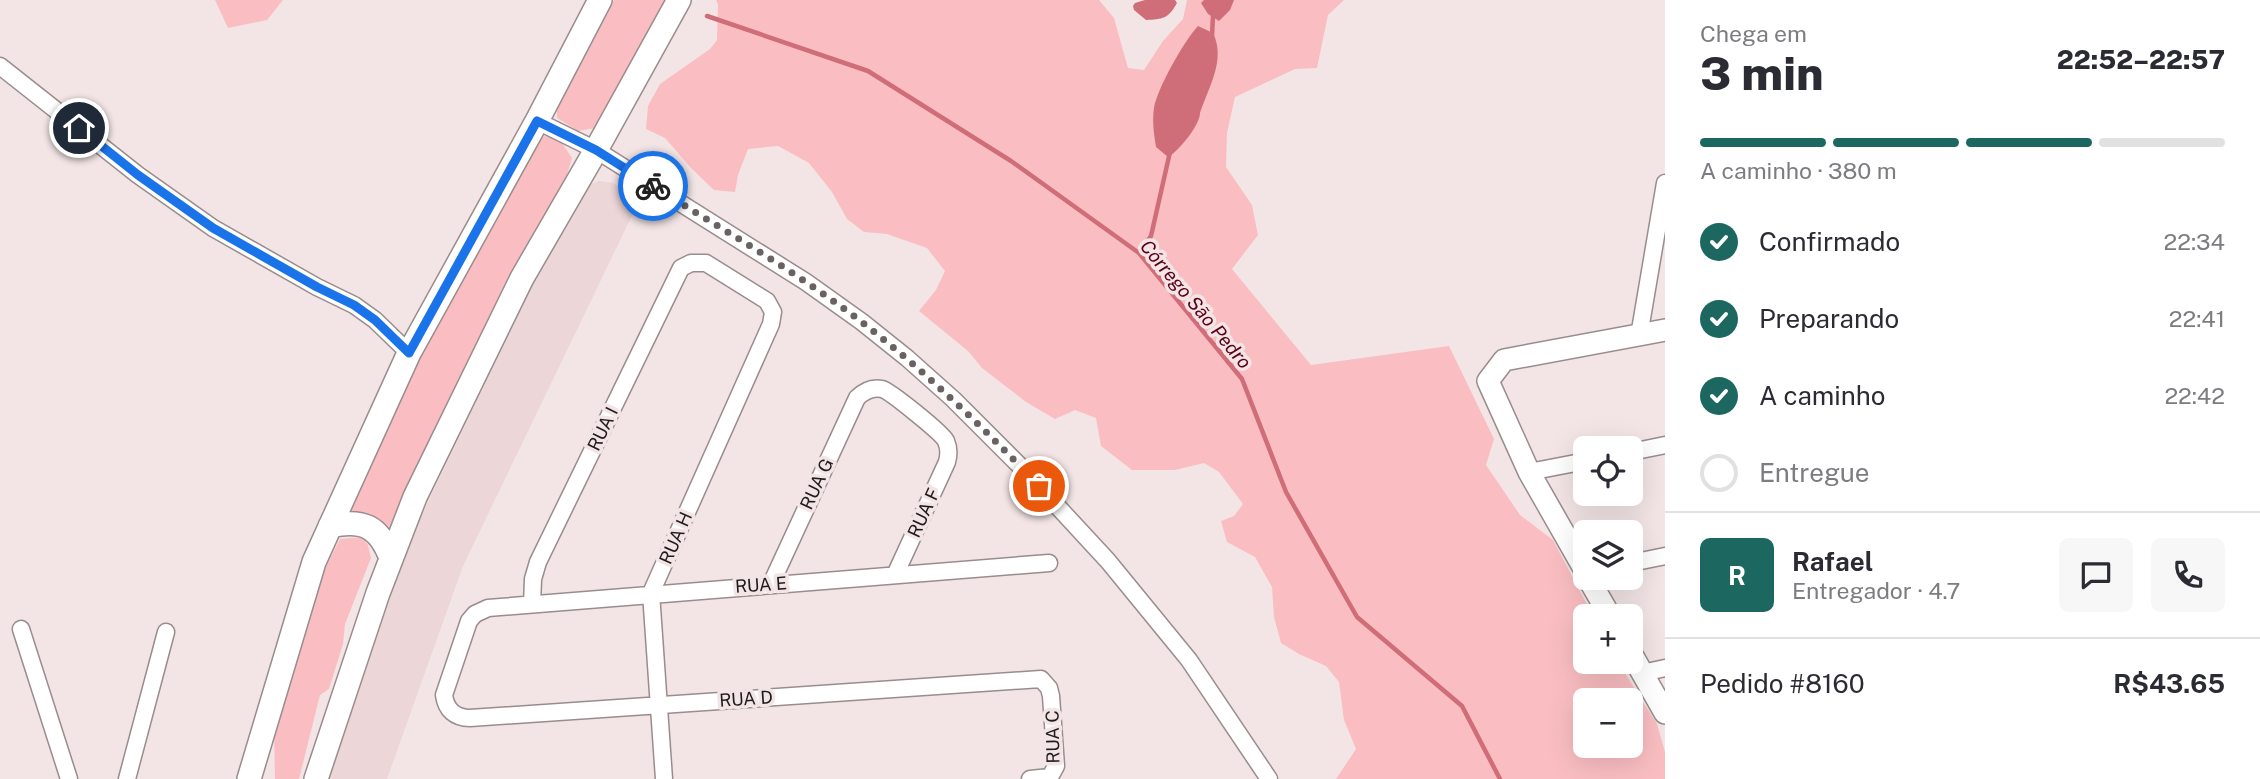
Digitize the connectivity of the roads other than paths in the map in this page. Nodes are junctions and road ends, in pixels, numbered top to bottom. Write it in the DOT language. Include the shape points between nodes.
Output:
graph roads {
  1 [pos="679,0"];
  2 [pos="598,4"];
  3 [pos="0,66"];
  4 [pos="537,121"];
  5 [pos="596,150"];
  6 [pos="1665,183"];
  7 [pos="773,312"];
  8 [pos="1665,330"];
  9 [pos="1639,336"];
  10 [pos="409,353"];
  11 [pos="1665,445"];
  12 [pos="948,449"];
  13 [pos="1643,450"];
  14 [pos="1573,464"];
  15 [pos="1529,472"];
  16 [pos="331,526"];
  17 [pos="1573,551"];
  18 [pos="1665,556"];
  19 [pos="391,558"];
  20 [pos="1643,561"];
  21 [pos="1049,563"];
  22 [pos="895,575"];
  23 [pos="771,584"];
  24 [pos="651,593"];
  25 [pos="533,604"];
  26 [pos="21,629"];
  27 [pos="166,632"];
  28 [pos="1665,668"];
  29 [pos="1643,673"];
  30 [pos="1643,674"];
  31 [pos="1041,679"];
  32 [pos="659,705"];
  33 [pos="1665,713"];
  34 [pos="453,714"];
  35 [pos="263,730"];
  36 [pos="69,779"];
  37 [pos="127,779"];
  38 [pos="249,779"];
  39 [pos="267,779"];
  40 [pos="316,779"];
  41 [pos="664,779"];
  42 [pos="1030,779"];
  43 [pos="1269,779"];
  1 -- 5 [label="main road"];
  2 -- 4 [label="main road"];
  3 -- 10 [label="street" via="213,228 354,305"];
  4 -- 5 [label="street"];
  4 -- 10 [label="main road"];
  5 -- 19 [label="main road" via="523,278 415,497"];
  5 -- 43 [label="street" via="806,282 880,336 953,399 1108,561 1189,660"];
  6 -- 9 [label="street"];
  7 -- 24 [label="street, RUA H"];
  7 -- 25 [label="street, RUA I" via="766,302 706,263 691,262 681,268 538,562"];
  8 -- 9 [label="street"];
  9 -- 15 [label="street" via="1504,360 1488,381"];
  10 -- 16 [label="main road"];
  11 -- 13 [label="street"];
  12 -- 22 [label="street, RUA F" via="947,462"];
  12 -- 23 [label="street, RUA G" via="943,436 889,392 870,390 857,398"];
  14 -- 15 [label="street"];
  15 -- 17 [label="street"];
  16 -- 19 [label="main road" via="348,522 368,527 385,542"];
  16 -- 35 [label="main road" via="314,562"];
  18 -- 20 [label="street"];
  19 -- 40 [label="main road"];
  21 -- 22 [label="street, RUA E"];
  22 -- 23 [label="street, RUA E"];
  23 -- 24 [label="street, RUA E"];
  24 -- 25 [label="street, RUA E"];
  24 -- 32 [label="street, RUA H"];
  25 -- 34 [label="street, RUA E" via="488,608 475,614 444,689"];
  26 -- 36 [label="street"];
  27 -- 37 [label="street"];
  28 -- 29 [label="street"];
  30 -- 33 [label="street"];
  31 -- 32 [label="street, RUA D"];
  31 -- 42 [label="street, RUA C" via="1051,692 1056,766 1050,777"];
  32 -- 34 [label="street, RUA D" via="478,718"];
  32 -- 41 [label="street, RUA H"];
  35 -- 38 [label="main road"];
  35 -- 39 [label="main road"];
}
